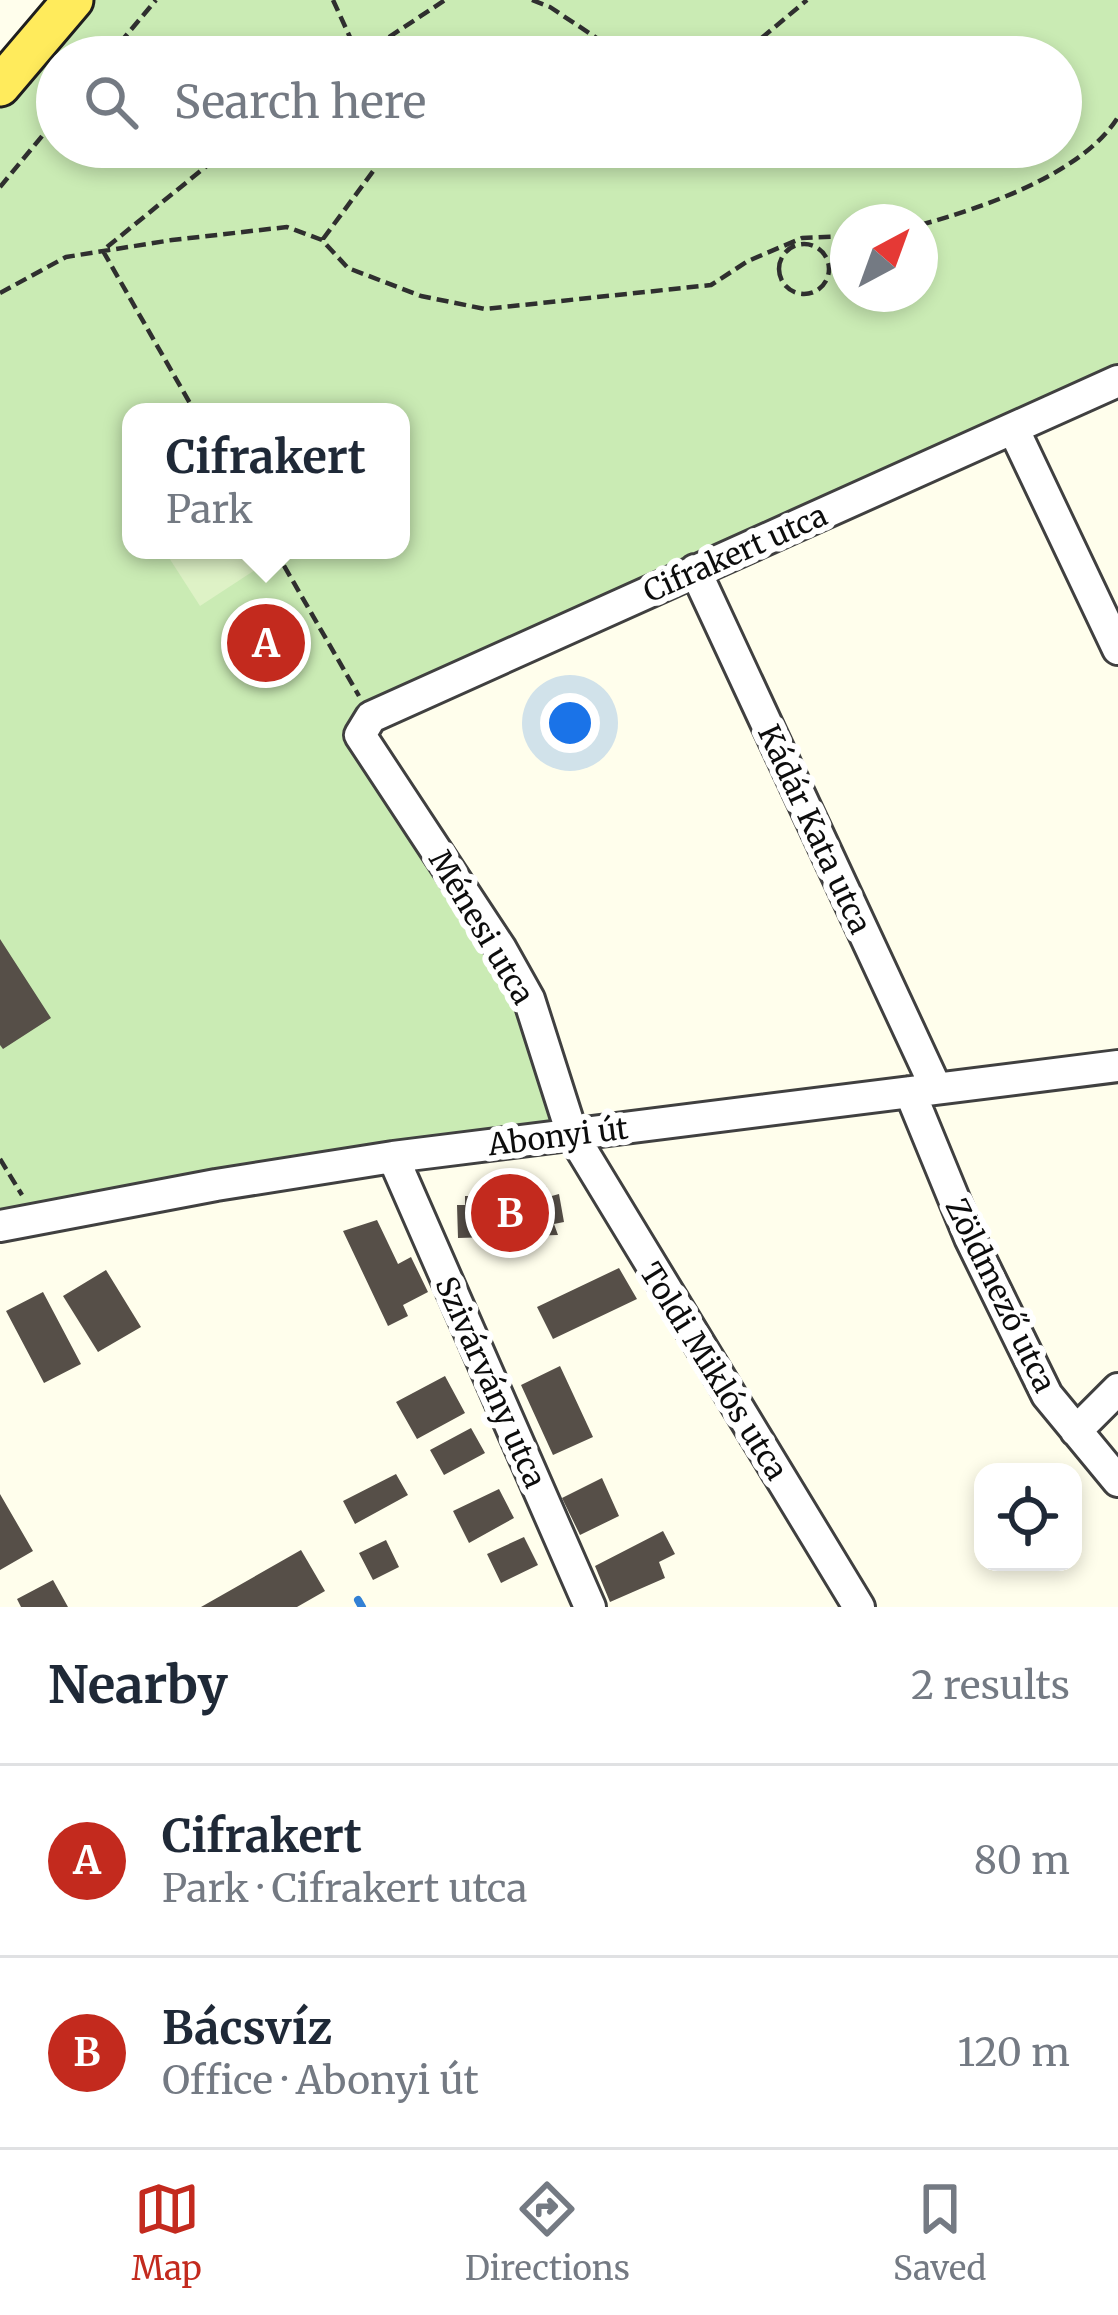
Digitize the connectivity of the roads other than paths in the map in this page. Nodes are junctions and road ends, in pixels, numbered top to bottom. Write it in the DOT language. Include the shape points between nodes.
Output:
graph roads {
  1 [pos="62,5"];
  2 [pos="38,36"];
  3 [pos="36,39"];
  4 [pos="0,86"];
  5 [pos="1118,381"];
  6 [pos="1014,430"];
  7 [pos="694,570"];
  8 [pos="1118,649"];
  9 [pos="366,726"];
  10 [pos="1118,1066"];
  11 [pos="923,1090"];
  12 [pos="572,1134"];
  13 [pos="393,1157"];
  14 [pos="16,1223"];
  15 [pos="1118,1389"];
  16 [pos="1076,1431"];
  17 [pos="1118,1481"];
  18 [pos="590,1607"];
  19 [pos="859,1607"];
  1 -- 2 [label="main road"];
  3 -- 4 [label="main road"];
  5 -- 6 [label="street, Cifrakert utca"];
  6 -- 7 [label="street, Cifrakert utca"];
  6 -- 8 [label="street"];
  7 -- 9 [label="street, Cifrakert utca"];
  7 -- 11 [label="street, Kádár Kata utca"];
  9 -- 12 [label="street, Ménesi utca" via="529,999"];
  10 -- 11 [label="street, Abonyi út"];
  11 -- 12 [label="street, Abonyi út"];
  11 -- 16 [label="street, Zöldmező utca" via="970,1238 1047,1396"];
  12 -- 13 [label="street, Abonyi út"];
  12 -- 19 [label="street, Toldi Miklós utca"];
  13 -- 14 [label="street, Abonyi út"];
  13 -- 18 [label="street, Szivárvány utca"];
  15 -- 16 [label="street"];
  16 -- 17 [label="street, Zöldmező utca"];
}
